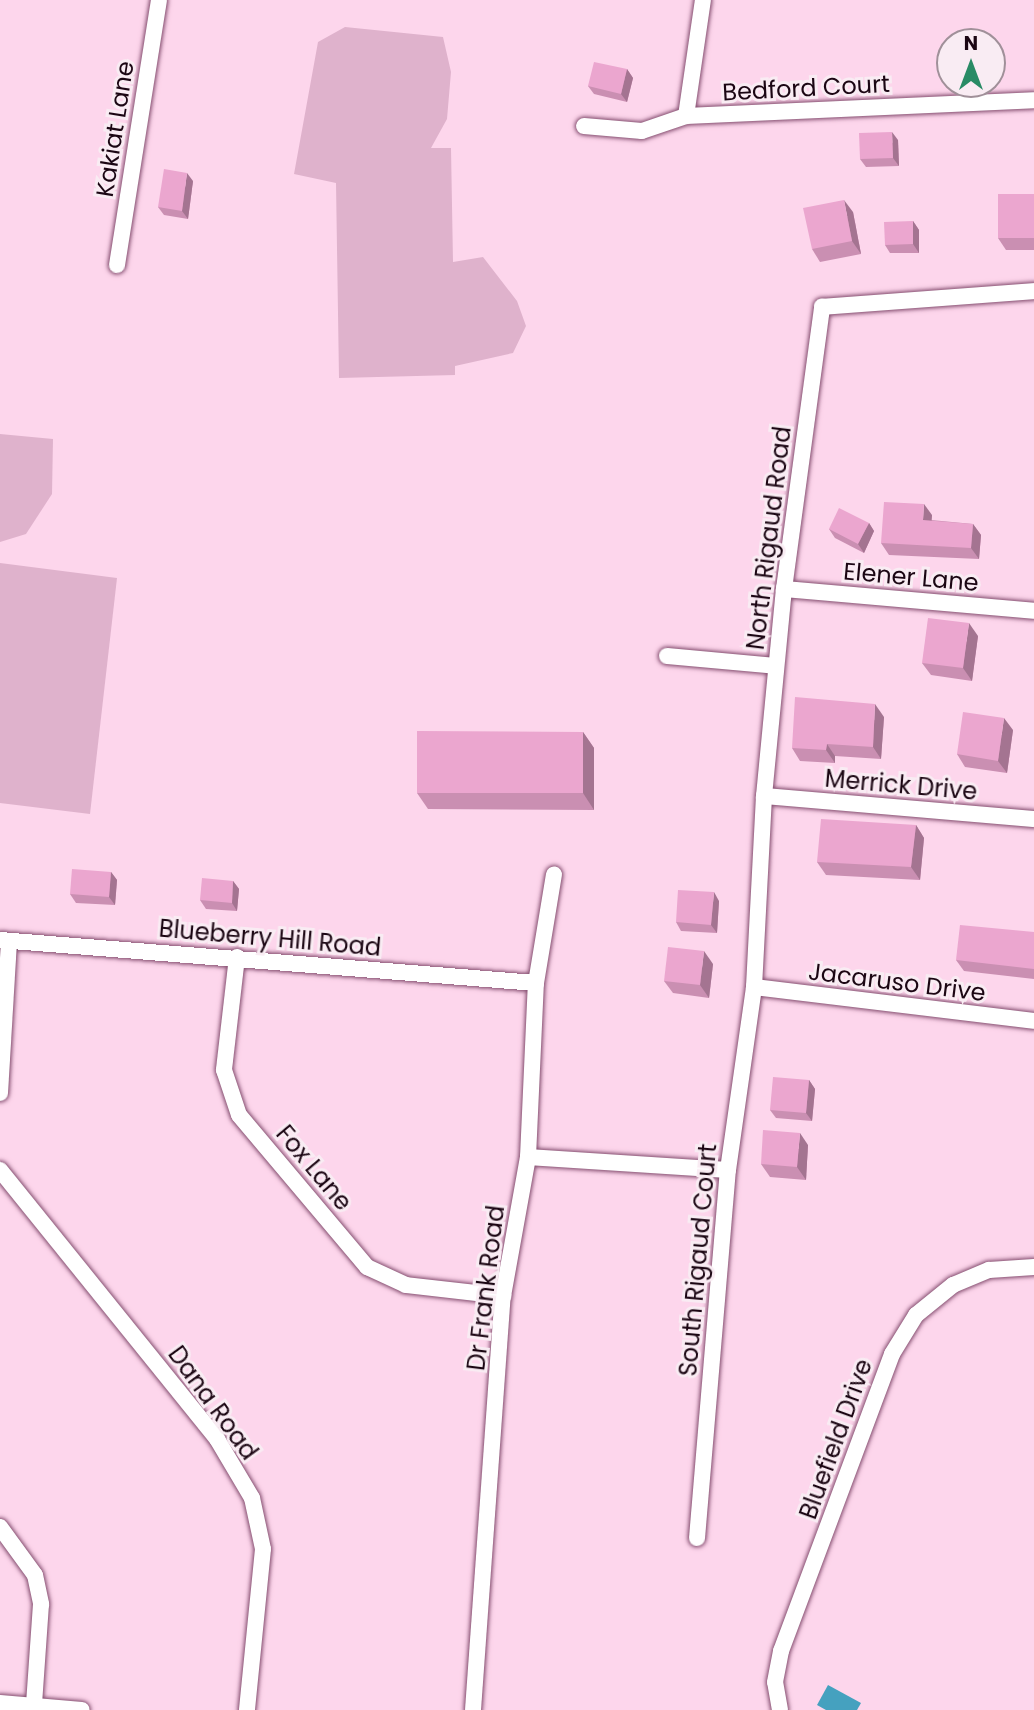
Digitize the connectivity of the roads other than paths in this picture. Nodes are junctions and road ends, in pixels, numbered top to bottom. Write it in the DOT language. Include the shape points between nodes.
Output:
graph roads {
  1 [pos="159,0"];
  2 [pos="703,0"];
  3 [pos="1034,100"];
  4 [pos="686,116"];
  5 [pos="584,126"];
  6 [pos="117,265"];
  7 [pos="1034,291"];
  8 [pos="784,589"];
  9 [pos="1034,611"];
  10 [pos="667,656"];
  11 [pos="776,666"];
  12 [pos="764,796"];
  13 [pos="1034,819"];
  14 [pos="554,874"];
  15 [pos="4,941"];
  16 [pos="237,957"];
  17 [pos="536,983"];
  18 [pos="754,988"];
  19 [pos="1034,1021"];
  20 [pos="0,1093"];
  21 [pos="528,1157"];
  22 [pos="0,1170"];
  23 [pos="728,1170"];
  24 [pos="1034,1267"];
  25 [pos="503,1296"];
  26 [pos="0,1527"];
  27 [pos="697,1538"];
  28 [pos="0,1703"];
  29 [pos="34,1705"];
  30 [pos="82,1710"];
  31 [pos="247,1710"];
  32 [pos="473,1710"];
  33 [pos="779,1710"];
  1 -- 6 [label="street, Kakiat Lane"];
  2 -- 4 [label="street"];
  3 -- 4 [label="street, Bedford Court"];
  4 -- 5 [label="street, Bedford Court" via="642,131"];
  7 -- 8 [label="street, North Rigaud Road" via="822,307"];
  8 -- 9 [label="street, Elener Lane"];
  8 -- 11 [label="street, North Rigaud Road"];
  10 -- 11 [label="street"];
  11 -- 12 [label="street, North Rigaud Road"];
  12 -- 13 [label="street, Merrick Drive"];
  12 -- 18 [label="street, North Rigaud Road"];
  14 -- 17 [label="street, Dr Frank Road"];
  15 -- 16 [label="street, Blueberry Hill Road"];
  15 -- 20 [label="street"];
  16 -- 17 [label="street, Blueberry Hill Road"];
  16 -- 25 [label="street, Fox Lane" via="224,1070 240,1115 367,1267 405,1285"];
  17 -- 21 [label="street, Dr Frank Road"];
  18 -- 19 [label="street, Jacaruso Drive"];
  18 -- 23 [label="street, South Rigaud Court"];
  21 -- 23 [label="street"];
  21 -- 25 [label="street, Dr Frank Road"];
  22 -- 31 [label="street, Dana Road" via="217,1439 252,1498 263,1549"];
  23 -- 27 [label="street, South Rigaud Court"];
  24 -- 33 [label="street, Bluefield Drive" via="989,1270 953,1285 916,1315 892,1354 781,1651 775,1682"];
  25 -- 32 [label="street, Dr Frank Road"];
  26 -- 29 [label="street" via="35,1575 41,1604"];
  28 -- 29 [label="street"];
  29 -- 30 [label="street"];
}
